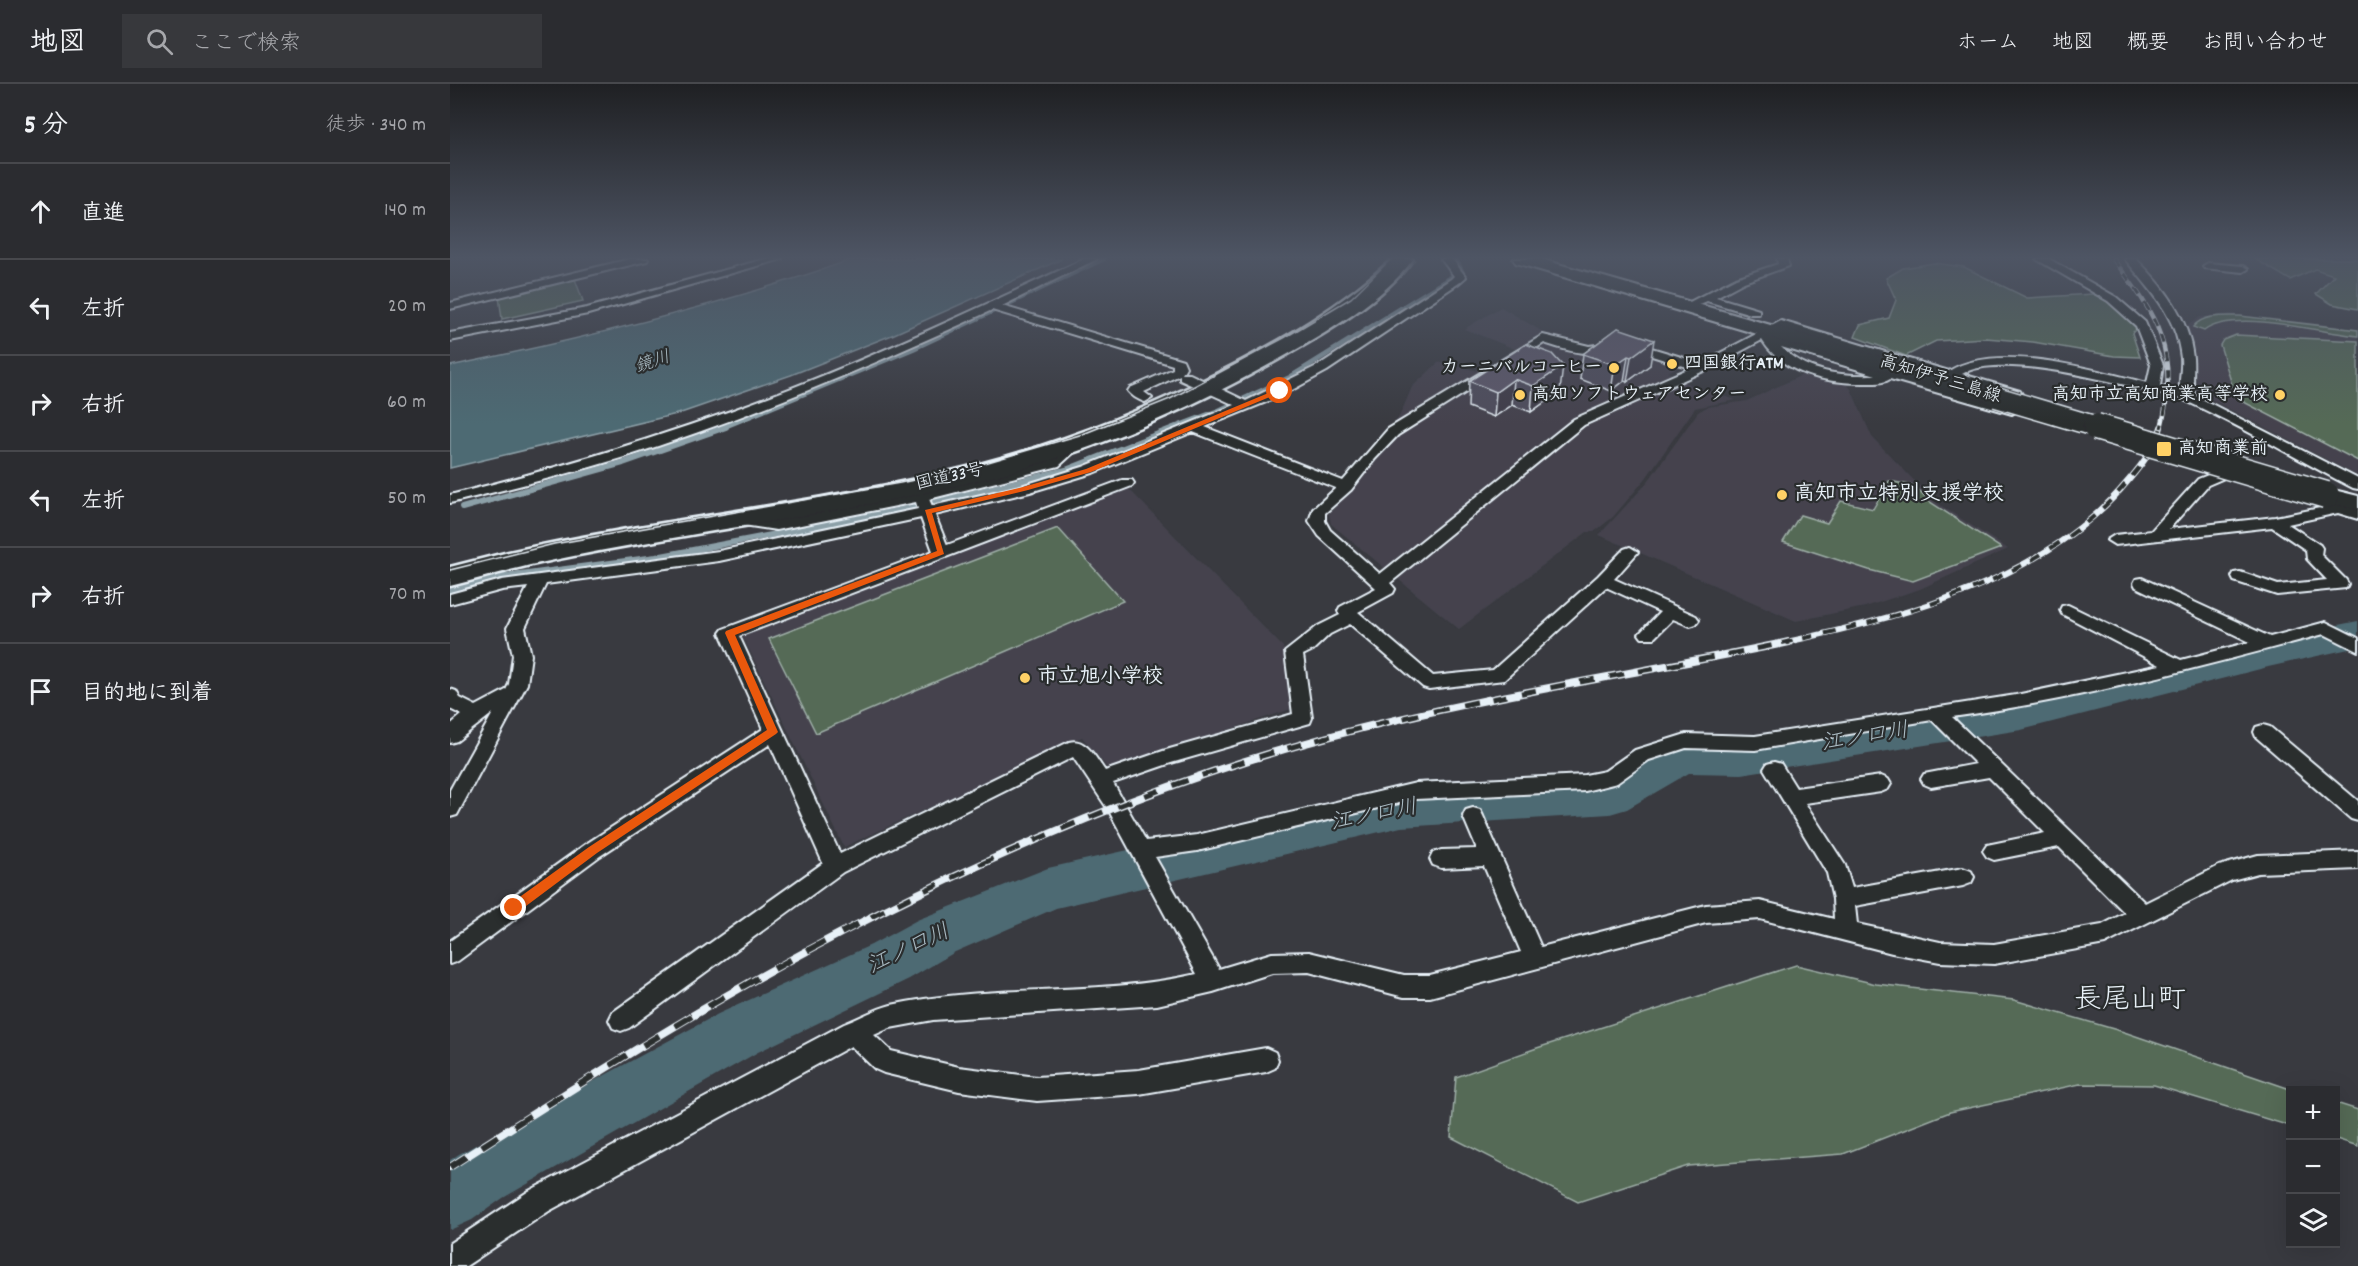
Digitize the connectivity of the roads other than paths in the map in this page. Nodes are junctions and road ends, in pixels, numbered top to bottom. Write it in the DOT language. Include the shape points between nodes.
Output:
graph roads {
  1 [pos="571,314"];
  2 [pos="973,314"];
  3 [pos="1018,314"];
  4 [pos="1300,314"];
  5 [pos="1339,314"];
  6 [pos="1405,314"];
  7 [pos="1708,314"];
  8 [pos="2128,314"];
  9 [pos="2171,314"];
  10 [pos="1768,334"];
  11 [pos="450,337"];
  12 [pos="1702,367"];
  13 [pos="1951,375"];
  14 [pos="1898,376"];
  15 [pos="1196,382"];
  16 [pos="2153,388"];
  17 [pos="2023,396"];
  18 [pos="2188,397"];
  19 [pos="1145,398"];
  20 [pos="1240,403"];
  21 [pos="2005,404"];
  22 [pos="2089,416"];
  23 [pos="1196,428"];
  24 [pos="2080,430"];
  25 [pos="1077,442"];
  26 [pos="2224,474"];
  27 [pos="1127,483"];
  28 [pos="2358,485"];
  29 [pos="1346,487"];
  30 [pos="2358,493"];
  31 [pos="450,499"];
  32 [pos="2340,502"];
  33 [pos="924,504"];
  34 [pos="2358,514"];
  35 [pos="737,519"];
  36 [pos="2275,522"];
  37 [pos="2155,536"];
  38 [pos="2115,540"];
  39 [pos="941,552"];
  40 [pos="1630,552"];
  41 [pos="450,558"];
  42 [pos="450,576"];
  43 [pos="2240,577"];
  44 [pos="540,580"];
  45 [pos="1604,580"];
  46 [pos="1381,582"];
  47 [pos="2142,583"];
  48 [pos="450,599"];
  49 [pos="2068,610"];
  50 [pos="1671,611"];
  51 [pos="1353,616"];
  52 [pos="1689,620"];
  53 [pos="1648,634"];
  54 [pos="2267,643"];
  55 [pos="2358,645"];
  56 [pos="2179,667"];
  57 [pos="511,695"];
  58 [pos="451,700"];
  59 [pos="1936,713"];
  60 [pos="476,714"];
  61 [pos="773,732"];
  62 [pos="2263,732"];
  63 [pos="450,736"];
  64 [pos="1774,769"];
  65 [pos="1991,769"];
  66 [pos="1931,779"];
  67 [pos="1101,780"];
  68 [pos="1881,784"];
  69 [pos="1791,797"];
  70 [pos="450,809"];
  71 [pos="2358,813"];
  72 [pos="1473,816"];
  73 [pos="2062,838"];
  74 [pos="1994,851"];
  75 [pos="1143,854"];
  76 [pos="1491,857"];
  77 [pos="1441,859"];
  78 [pos="2358,860"];
  79 [pos="835,866"];
  80 [pos="1964,876"];
  81 [pos="1844,899"];
  82 [pos="2142,915"];
  83 [pos="1846,932"];
  84 [pos="450,954"];
  85 [pos="1534,959"];
  86 [pos="1213,981"];
  87 [pos="621,1020"];
  88 [pos="852,1032"];
  89 [pos="1266,1060"];
  90 [pos="450,1260"];
  1 -- 11 [label="street"];
  2 -- 31 [label="street" via="874,359 725,417 596,462"];
  3 -- 19 [label="street" via="1179,363 1178,371 1135,392"];
  4 -- 15 [label="highway, 国道33号"];
  5 -- 15 [label="highway, 国道33号"];
  6 -- 20 [label="street" via="1323,368"];
  7 -- 10 [label="main road, 高知伊予三島線"];
  8 -- 16 [label="street" via="2140,325 2157,365"];
  9 -- 18 [label="street" via="2180,329 2187,359"];
  10 -- 12 [label="street"];
  10 -- 13 [label="street" via="1781,325"];
  10 -- 14 [label="street"];
  10 -- 14 [label="street" via="1790,361 1820,377 1851,380"];
  10 -- 21 [label="main road, 高知伊予三島線"];
  12 -- 29 [label="street" via="1615,341 1606,349 1583,351 1543,339 1393,432"];
  12 -- 46 [label="street" via="1579,422"];
  13 -- 16 [label="street" via="1970,365 2007,361 2042,364"];
  13 -- 17 [label="street"];
  14 -- 21 [label="street"];
  15 -- 19 [label="highway, 国道33号"];
  15 -- 20 [label="street"];
  15 -- 25 [label="highway, 国道33号" via="1126,424"];
  16 -- 18 [label="street"];
  17 -- 21 [label="street"];
  17 -- 22 [label="street"];
  18 -- 28 [label="street"];
  19 -- 41 [label="highway, 国道33号" via="1020,443 956,460 556,534"];
  20 -- 23 [label="street"];
  21 -- 24 [label="street"];
  21 -- 32 [label="main road, 高知伊予三島線, bridge"];
  23 -- 29 [label="street"];
  23 -- 33 [label="street" via="1088,470 1025,489"];
  25 -- 33 [label="street" via="1054,463"];
  25 -- 35 [label="highway, 国道33号" via="987,470"];
  26 -- 30 [label="street" via="2249,463"];
  26 -- 32 [label="street"];
  26 -- 37 [label="street" via="2203,482"];
  27 -- 39 [label="street"];
  29 -- 46 [label="street" via="1318,512 1317,521 1324,533"];
  32 -- 34 [label="street"];
  32 -- 36 [label="street"];
  33 -- 35 [label="street" via="776,525"];
  33 -- 39 [label="street"];
  33 -- 44 [label="street" via="719,556"];
  35 -- 42 [label="highway, 国道33号" via="536,554"];
  36 -- 37 [label="street"];
  36 -- 43 [label="street" via="2314,548 2313,556 2340,584 2277,590"];
  37 -- 38 [label="street"];
  39 -- 61 [label="street" via="729,633"];
  40 -- 45 [label="street"];
  44 -- 48 [label="street"];
  44 -- 57 [label="street" via="516,628 522,655 518,684"];
  45 -- 50 [label="street"];
  45 -- 51 [label="street" via="1498,676 1429,683"];
  46 -- 51 [label="street" via="1387,589 1346,611"];
  47 -- 54 [label="street"];
  49 -- 56 [label="street"];
  50 -- 52 [label="street"];
  50 -- 53 [label="street"];
  51 -- 67 [label="street" via="1324,630 1294,652 1303,718"];
  54 -- 55 [label="street" via="2326,627"];
  54 -- 56 [label="street"];
  56 -- 59 [label="street" via="2016,702"];
  57 -- 60 [label="street"];
  57 -- 70 [label="street"];
  58 -- 60 [label="street"];
  59 -- 65 [label="street"];
  59 -- 75 [label="street" via="1755,743 1686,741 1642,755 1610,778 1585,783 1416,791"];
  60 -- 63 [label="street"];
  61 -- 79 [label="street"];
  61 -- 84 [label="street" via="593,850"];
  62 -- 71 [label="street"];
  64 -- 69 [label="street"];
  65 -- 66 [label="street"];
  65 -- 73 [label="street"];
  67 -- 75 [label="street"];
  67 -- 79 [label="street" via="1076,747"];
  68 -- 69 [label="street"];
  69 -- 81 [label="street" via="1837,871"];
  72 -- 76 [label="street"];
  73 -- 74 [label="street"];
  73 -- 82 [label="street"];
  75 -- 86 [label="street"];
  76 -- 77 [label="street"];
  76 -- 85 [label="street"];
  78 -- 82 [label="street" via="2258,864 2227,872"];
  79 -- 87 [label="street"];
  80 -- 81 [label="street"];
  81 -- 83 [label="street"];
  82 -- 83 [label="street" via="2105,934 1994,954 1940,952"];
  83 -- 85 [label="street" via="1760,910 1706,914"];
  85 -- 86 [label="street" via="1430,986 1404,987 1309,962 1272,963"];
  86 -- 88 [label="street" via="1157,994 933,1009 889,1017"];
  88 -- 89 [label="street" via="884,1061 958,1078 1037,1089 1139,1082"];
  88 -- 90 [label="street" via="539,1201"];
}
